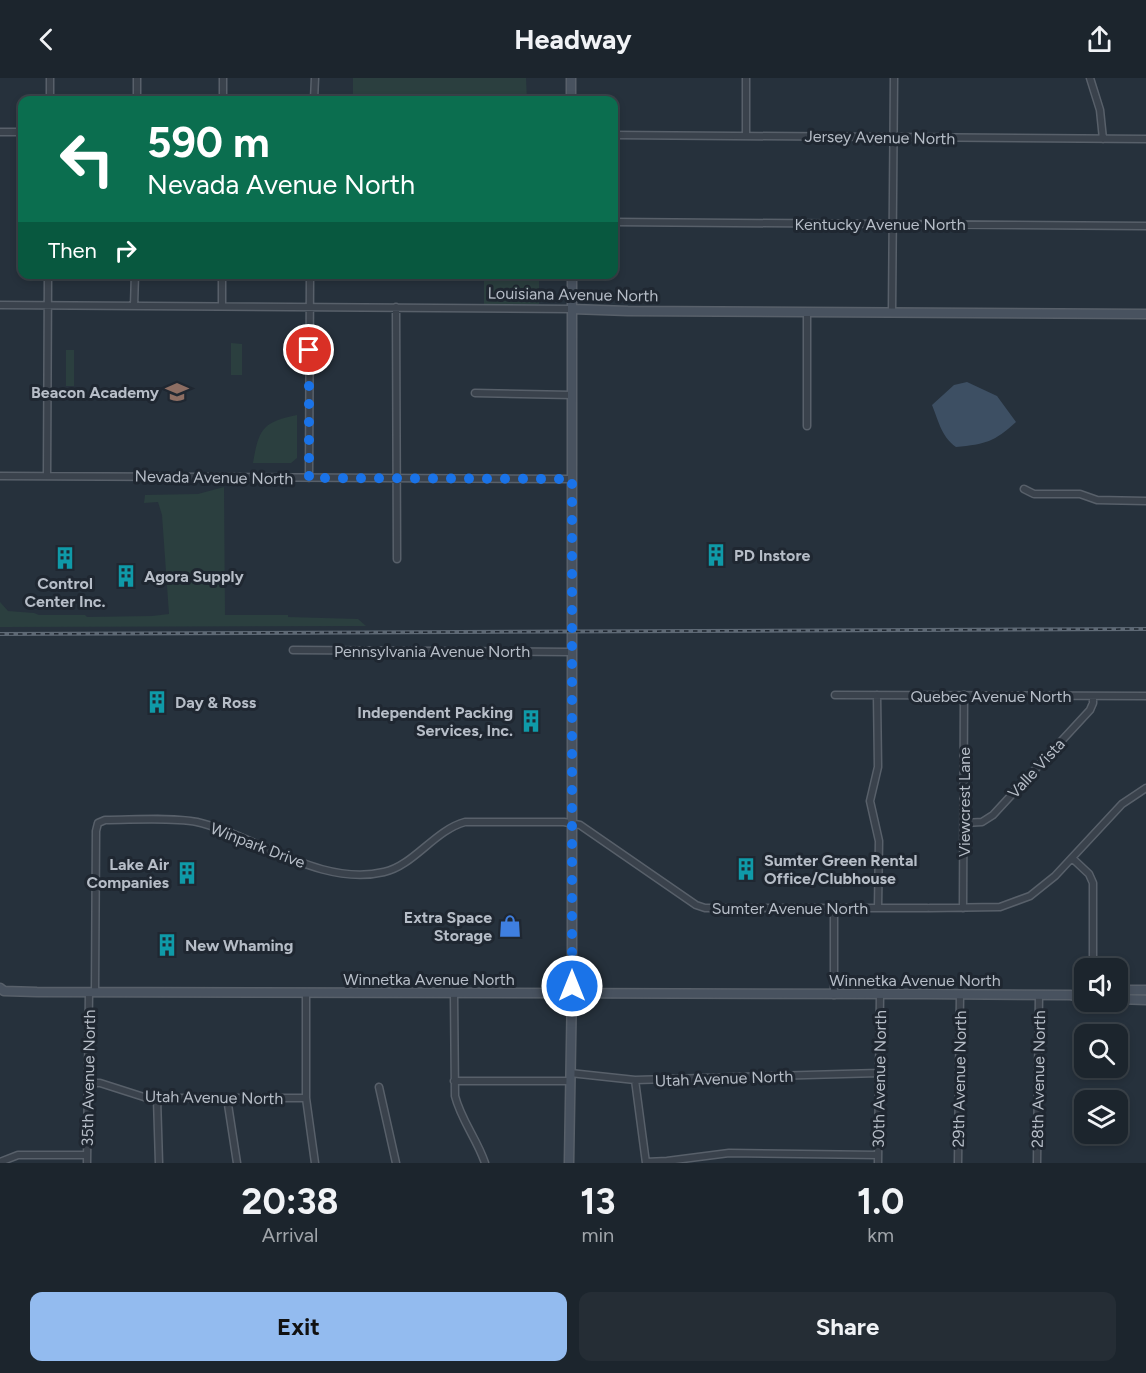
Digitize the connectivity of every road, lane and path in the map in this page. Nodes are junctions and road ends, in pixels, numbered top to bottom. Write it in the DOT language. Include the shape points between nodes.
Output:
graph roads {
  1 [pos="50,78"];
  2 [pos="137,78"];
  3 [pos="223,78"];
  4 [pos="315,78"];
  5 [pos="572,78"];
  6 [pos="746,78"];
  7 [pos="894,78"];
  8 [pos="1090,78"];
  9 [pos="50,96"];
  10 [pos="137,96"];
  11 [pos="223,96"];
  12 [pos="314,96"];
  13 [pos="571,96"];
  14 [pos="0,132"];
  15 [pos="18,132"];
  16 [pos="618,135"];
  17 [pos="746,135"];
  18 [pos="893,137"];
  19 [pos="1103,139"];
  20 [pos="1146,139"];
  21 [pos="618,222"];
  22 [pos="893,224"];
  23 [pos="1146,226"];
  24 [pos="48,279"];
  25 [pos="135,279"];
  26 [pos="222,279"];
  27 [pos="310,279"];
  28 [pos="572,279"];
  29 [pos="0,305"];
  30 [pos="47,306"];
  31 [pos="134,306"];
  32 [pos="222,306"];
  33 [pos="309,307"];
  34 [pos="396,308"];
  35 [pos="572,309"];
  36 [pos="807,312"];
  37 [pos="892,312"];
  38 [pos="1146,314"];
  39 [pos="475,393"];
  40 [pos="572,395"];
  41 [pos="807,426"];
  42 [pos="0,476"];
  43 [pos="47,476"];
  44 [pos="309,478"];
  45 [pos="397,478"];
  46 [pos="572,479"];
  47 [pos="1024,489"];
  48 [pos="1146,501"];
  49 [pos="397,558"];
  50 [pos="293,650"];
  51 [pos="571,652"];
  52 [pos="835,695"];
  53 [pos="878,695"];
  54 [pos="964,695"];
  55 [pos="1093,696"];
  56 [pos="1146,696"];
  57 [pos="1146,788"];
  58 [pos="572,823"];
  59 [pos="964,823"];
  60 [pos="1072,858"];
  61 [pos="834,908"];
  62 [pos="878,908"];
  63 [pos="963,908"];
  64 [pos="1093,958"];
  65 [pos="1128,990"];
  66 [pos="1146,990"];
  67 [pos="1,991"];
  68 [pos="92,992"];
  69 [pos="306,993"];
  70 [pos="454,994"];
  71 [pos="571,994"];
  72 [pos="960,994"];
  73 [pos="1074,994"];
  74 [pos="834,995"];
  75 [pos="880,995"];
  76 [pos="1039,995"];
  77 [pos="1070,995"];
  78 [pos="1074,996"];
  79 [pos="1128,999"];
  80 [pos="1146,1000"];
  81 [pos="879,1073"];
  82 [pos="570,1077"];
  83 [pos="635,1080"];
  84 [pos="454,1081"];
  85 [pos="88,1083"];
  86 [pos="379,1087"];
  87 [pos="157,1098"];
  88 [pos="227,1098"];
  89 [pos="306,1098"];
  90 [pos="87,1155"];
  91 [pos="878,1155"];
  92 [pos="0,1161"];
  93 [pos="646,1162"];
  94 [pos="87,1163"];
  95 [pos="159,1163"];
  96 [pos="237,1163"];
  97 [pos="315,1163"];
  98 [pos="388,1163"];
  99 [pos="396,1163"];
  100 [pos="485,1163"];
  101 [pos="569,1163"];
  102 [pos="878,1163"];
  103 [pos="958,1163"];
  104 [pos="1037,1163"];
  1 -- 9 [label="street"];
  2 -- 10 [label="street"];
  3 -- 11 [label="street"];
  4 -- 12 [label="street"];
  5 -- 13 [label="street"];
  6 -- 17 [label="street"];
  7 -- 18 [label="street"];
  8 -- 19 [label="street" via="1100,110"];
  14 -- 15 [label="street"];
  16 -- 17 [label="street, Jersey Avenue North"];
  17 -- 18 [label="street, Jersey Avenue North"];
  18 -- 19 [label="street, Jersey Avenue North"];
  18 -- 22 [label="street"];
  19 -- 20 [label="street, Jersey Avenue North"];
  21 -- 22 [label="street, Kentucky Avenue North"];
  22 -- 23 [label="street, Kentucky Avenue North"];
  22 -- 37 [label="street"];
  24 -- 30 [label="street"];
  25 -- 31 [label="street"];
  26 -- 32 [label="street"];
  27 -- 33 [label="street"];
  28 -- 35 [label="street"];
  29 -- 30 [label="street, Louisiana Avenue North"];
  30 -- 31 [label="street, Louisiana Avenue North"];
  30 -- 43 [label="street"];
  31 -- 32 [label="street, Louisiana Avenue North"];
  32 -- 33 [label="street, Louisiana Avenue North"];
  33 -- 34 [label="street, Louisiana Avenue North"];
  33 -- 44 [label="street"];
  34 -- 35 [label="street, Louisiana Avenue North"];
  34 -- 45 [label="street"];
  35 -- 36 [label="street, Louisiana Avenue North"];
  35 -- 40 [label="street"];
  36 -- 37 [label="street, Louisiana Avenue North"];
  36 -- 41 [label="street"];
  37 -- 38 [label="street, Louisiana Avenue North"];
  39 -- 40 [label="street"];
  40 -- 46 [label="street"];
  42 -- 43 [label="street, Nevada Avenue North"];
  43 -- 44 [label="street, Nevada Avenue North"];
  44 -- 45 [label="street, Nevada Avenue North"];
  45 -- 46 [label="street, Nevada Avenue North"];
  45 -- 49 [label="street"];
  46 -- 51 [label="street"];
  47 -- 48 [label="street" via="1034,494"];
  50 -- 51 [label="street, Pennsylvania Avenue North"];
  51 -- 58 [label="street"];
  52 -- 53 [label="street, Quebec Avenue North"];
  53 -- 54 [label="street, Quebec Avenue North"];
  53 -- 62 [label="street" via="878,767 870,801 879,841"];
  54 -- 55 [label="street, Quebec Avenue North"];
  54 -- 59 [label="street, Viewcrest Lane"];
  55 -- 56 [label="street, Quebec Avenue North"];
  55 -- 59 [label="street, Valle Vista" via="1090,710 988,819"];
  57 -- 60 [label="street, Sumter Avenue North" via="1122,804"];
  58 -- 61 [label="street, Sumter Avenue North" via="705,908"];
  58 -- 68 [label="street, Winpark Drive" via="465,822 391,870 337,874 196,822 101,821 96,826"];
  58 -- 71 [label="street"];
  59 -- 63 [label="street, Viewcrest Lane"];
  60 -- 63 [label="street, Sumter Avenue North" via="1030,896 1000,907"];
  60 -- 64 [label="street" via="1089,874 1093,884"];
  61 -- 62 [label="street, Sumter Avenue North"];
  61 -- 74 [label="street"];
  62 -- 63 [label="street, Sumter Avenue North"];
  65 -- 66 [label="street"];
  67 -- 68 [label="street, Winnetka Avenue North"];
  68 -- 69 [label="street, Winnetka Avenue North"];
  68 -- 85 [label="street, 35th Avenue North"];
  69 -- 70 [label="street, Winnetka Avenue North"];
  69 -- 89 [label="street"];
  70 -- 71 [label="street, Winnetka Avenue North"];
  70 -- 84 [label="street"];
  71 -- 74 [label="street, Winnetka Avenue North"];
  71 -- 82 [label="street"];
  72 -- 75 [label="street, Winnetka Avenue North"];
  72 -- 76 [label="street, Winnetka Avenue North"];
  72 -- 103 [label="street, 29th Avenue North"];
  73 -- 77 [label="street, Winnetka Avenue North"];
  74 -- 75 [label="street, Winnetka Avenue North"];
  75 -- 81 [label="street, 30th Avenue North"];
  76 -- 77 [label="street, Winnetka Avenue North"];
  76 -- 104 [label="street, 28th Avenue North"];
  77 -- 78 [label="street, Winnetka Avenue North"];
  79 -- 80 [label="street"];
  81 -- 83 [label="street, Utah Avenue North"];
  81 -- 91 [label="street, 30th Avenue North"];
  82 -- 83 [label="street, Utah Avenue North"];
  82 -- 84 [label="street, Utah Avenue North"];
  82 -- 101 [label="street"];
  83 -- 93 [label="street"];
  84 -- 100 [label="street" via="458,1109"];
  85 -- 87 [label="street, Utah Avenue North"];
  85 -- 90 [label="street, 35th Avenue North"];
  86 -- 99 [label="street"];
  87 -- 88 [label="street, Utah Avenue North"];
  87 -- 95 [label="street"];
  88 -- 89 [label="street, Utah Avenue North"];
  88 -- 96 [label="street"];
  89 -- 97 [label="street"];
  90 -- 92 [label="street" via="18,1155"];
  90 -- 94 [label="street, 35th Avenue North"];
  91 -- 93 [label="street" via="729,1153"];
  91 -- 102 [label="street, 30th Avenue North"];
  98 -- 99 [label="street"];
}
